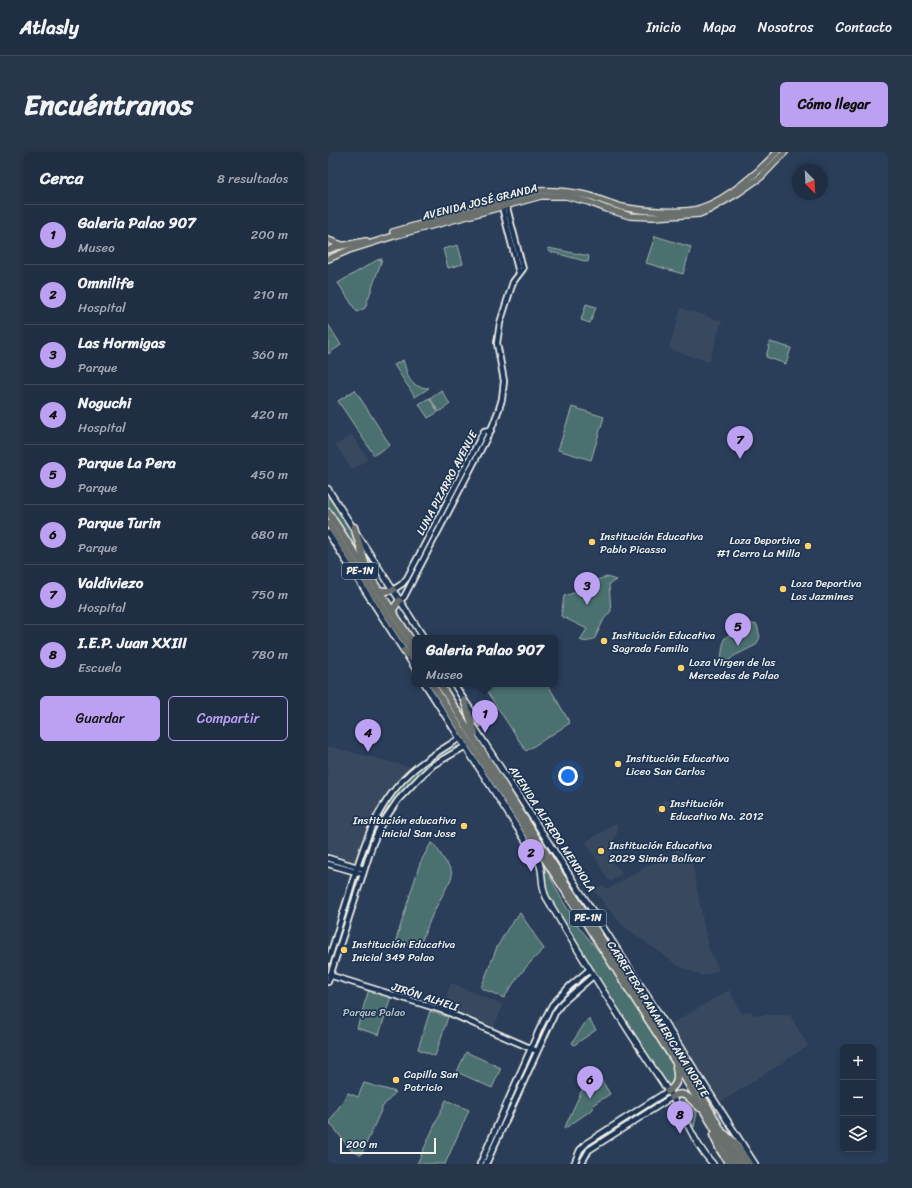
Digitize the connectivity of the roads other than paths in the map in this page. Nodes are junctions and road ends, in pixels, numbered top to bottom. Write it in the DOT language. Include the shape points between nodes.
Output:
graph roads {
  1 [pos="776,152"];
  2 [pos="785,152"];
  3 [pos="504,203"];
  4 [pos="328,240"];
  5 [pos="344,245"];
  6 [pos="328,250"];
  7 [pos="328,259"];
  8 [pos="519,274"];
  9 [pos="491,430"];
  10 [pos="328,489"];
  11 [pos="328,512"];
  12 [pos="328,523"];
  13 [pos="354,528"];
  14 [pos="328,533"];
  15 [pos="370,576"];
  16 [pos="378,590"];
  17 [pos="393,590"];
  18 [pos="400,601"];
  19 [pos="392,611"];
  20 [pos="422,635"];
  21 [pos="412,641"];
  22 [pos="404,651"];
  23 [pos="412,652"];
  24 [pos="412,658"];
  25 [pos="412,663"];
  26 [pos="427,687"];
  27 [pos="434,687"];
  28 [pos="437,687"];
  29 [pos="437,687"];
  30 [pos="456,687"];
  31 [pos="465,701"];
  32 [pos="441,708"];
  33 [pos="458,740"];
  34 [pos="466,746"];
  35 [pos="459,748"];
  36 [pos="475,750"];
  37 [pos="486,756"];
  38 [pos="328,858"];
  39 [pos="328,864"];
  40 [pos="357,866"];
  41 [pos="364,869"];
  42 [pos="355,872"];
  43 [pos="362,874"];
  44 [pos="328,961"];
  45 [pos="589,970"];
  46 [pos="329,975"];
  47 [pos="593,976"];
  48 [pos="328,982"];
  49 [pos="531,1049"];
  50 [pos="682,1050"];
  51 [pos="537,1051"];
  52 [pos="676,1063"];
  53 [pos="696,1085"];
  54 [pos="668,1091"];
  55 [pos="672,1097"];
  56 [pos="704,1113"];
  57 [pos="710,1122"];
  58 [pos="722,1132"];
  59 [pos="480,1164"];
  60 [pos="486,1164"];
  61 [pos="574,1164"];
  62 [pos="581,1164"];
  63 [pos="713,1164"];
  64 [pos="729,1164"];
  65 [pos="735,1164"];
  66 [pos="742,1164"];
  67 [pos="749,1164"];
  68 [pos="755,1164"];
  1 -- 3 [label="main road, AVENIDA JOSÉ GRANDA" via="737,188 699,209 642,210 622,207 572,192 553,190 538,191"];
  2 -- 3 [label="main road, AVENIDA JOSÉ GRANDA" via="761,177 738,193 709,210 691,215 630,216 589,202 560,196 540,196"];
  3 -- 5 [label="main road, AVENIDA JOSÉ GRANDA"];
  3 -- 7 [label="main road, AVENIDA JOSÉ GRANDA" via="397,234"];
  3 -- 8 [label="street"];
  3 -- 8 [label="street" via="523,269"];
  4 -- 5 [label="main road"];
  5 -- 6 [label="main road, AVENIDA JOSÉ GRANDA"];
  8 -- 9 [label="street" via="513,282 500,323 497,343 504,381 502,399"];
  9 -- 17 [label="street, LUNA PIZARRO AVENUE" via="484,431 481,435 407,578"];
  9 -- 18 [label="street, LUNA PIZARRO AVENUE"];
  10 -- 13 [label="main road"];
  11 -- 15 [label="highway, PE-1N"];
  12 -- 23 [label="highway, PE-1N"];
  13 -- 15 [label="highway"];
  13 -- 17 [label="main road"];
  14 -- 22 [label="main road"];
  15 -- 16 [label="highway, PE-1N"];
  16 -- 17 [label="highway"];
  16 -- 19 [label="highway, PE-1N"];
  17 -- 18 [label="main road"];
  18 -- 19 [label="highway"];
  18 -- 20 [label="main road"];
  19 -- 21 [label="highway, PE-1N"];
  22 -- 24 [label="highway"];
  22 -- 25 [label="main road"];
  26 -- 32 [label="main road"];
  27 -- 32 [label="highway" via="433,691"];
  28 -- 36 [label="highway, CARRETERA PANAMERICANA NORTE / PE-1N"];
  29 -- 37 [label="highway, CARRETERA PANAMERICANA NORTE / PE-1N"];
  30 -- 31 [label="main road, AVENIDA ALFREDO MENDIOLA"];
  31 -- 37 [label="highway" via="471,725"];
  31 -- 50 [label="main road, AVENIDA ALFREDO MENDIOLA" via="480,737"];
  32 -- 33 [label="main road"];
  33 -- 34 [label="main road"];
  33 -- 35 [label="street"];
  33 -- 40 [label="street" via="417,767 384,803 371,826"];
  34 -- 35 [label="street"];
  34 -- 36 [label="highway"];
  34 -- 45 [label="main road" via="541,865 542,888 546,897"];
  35 -- 41 [label="street" via="433,765 398,800 381,826"];
  36 -- 52 [label="highway, CARRETERA PANAMERICANA NORTE / PE-1N"];
  37 -- 53 [label="highway, CARRETERA PANAMERICANA NORTE / PE-1N"];
  38 -- 40 [label="street"];
  39 -- 42 [label="street"];
  40 -- 41 [label="street"];
  40 -- 42 [label="street"];
  41 -- 43 [label="street"];
  42 -- 43 [label="street"];
  42 -- 44 [label="street"];
  43 -- 46 [label="street"];
  45 -- 47 [label="main road"];
  45 -- 49 [label="street" via="552,1005"];
  46 -- 48 [label="street"];
  46 -- 49 [label="street, JIRÓN ALHELI" via="445,1011"];
  47 -- 51 [label="street" via="559,1008"];
  47 -- 54 [label="main road"];
  49 -- 51 [label="street, JIRÓN ALHELI"];
  49 -- 59 [label="street"];
  50 -- 53 [label="highway"];
  50 -- 68 [label="main road, AVENIDA ALFREDO MENDIOLA"];
  51 -- 60 [label="street"];
  52 -- 54 [label="highway" via="678,1076 675,1086"];
  52 -- 56 [label="highway, CARRETERA PANAMERICANA NORTE / PE-1N"];
  53 -- 58 [label="highway, CARRETERA PANAMERICANA NORTE / PE-1N"];
  54 -- 55 [label="main road"];
  54 -- 61 [label="street" via="588,1142 580,1150"];
  55 -- 56 [label="highway" via="678,1094 685,1095"];
  55 -- 62 [label="street" via="589,1150"];
  55 -- 63 [label="main road" via="695,1141"];
  56 -- 57 [label="highway, CARRETERA PANAMERICANA NORTE / PE-1N"];
  57 -- 64 [label="highway" via="717,1143"];
  57 -- 65 [label="highway, CARRETERA PANAMERICANA NORTE / PE-1N"];
  58 -- 66 [label="highway, CARRETERA PANAMERICANA NORTE / PE-1N"];
  58 -- 67 [label="highway" via="734,1142"];
}
